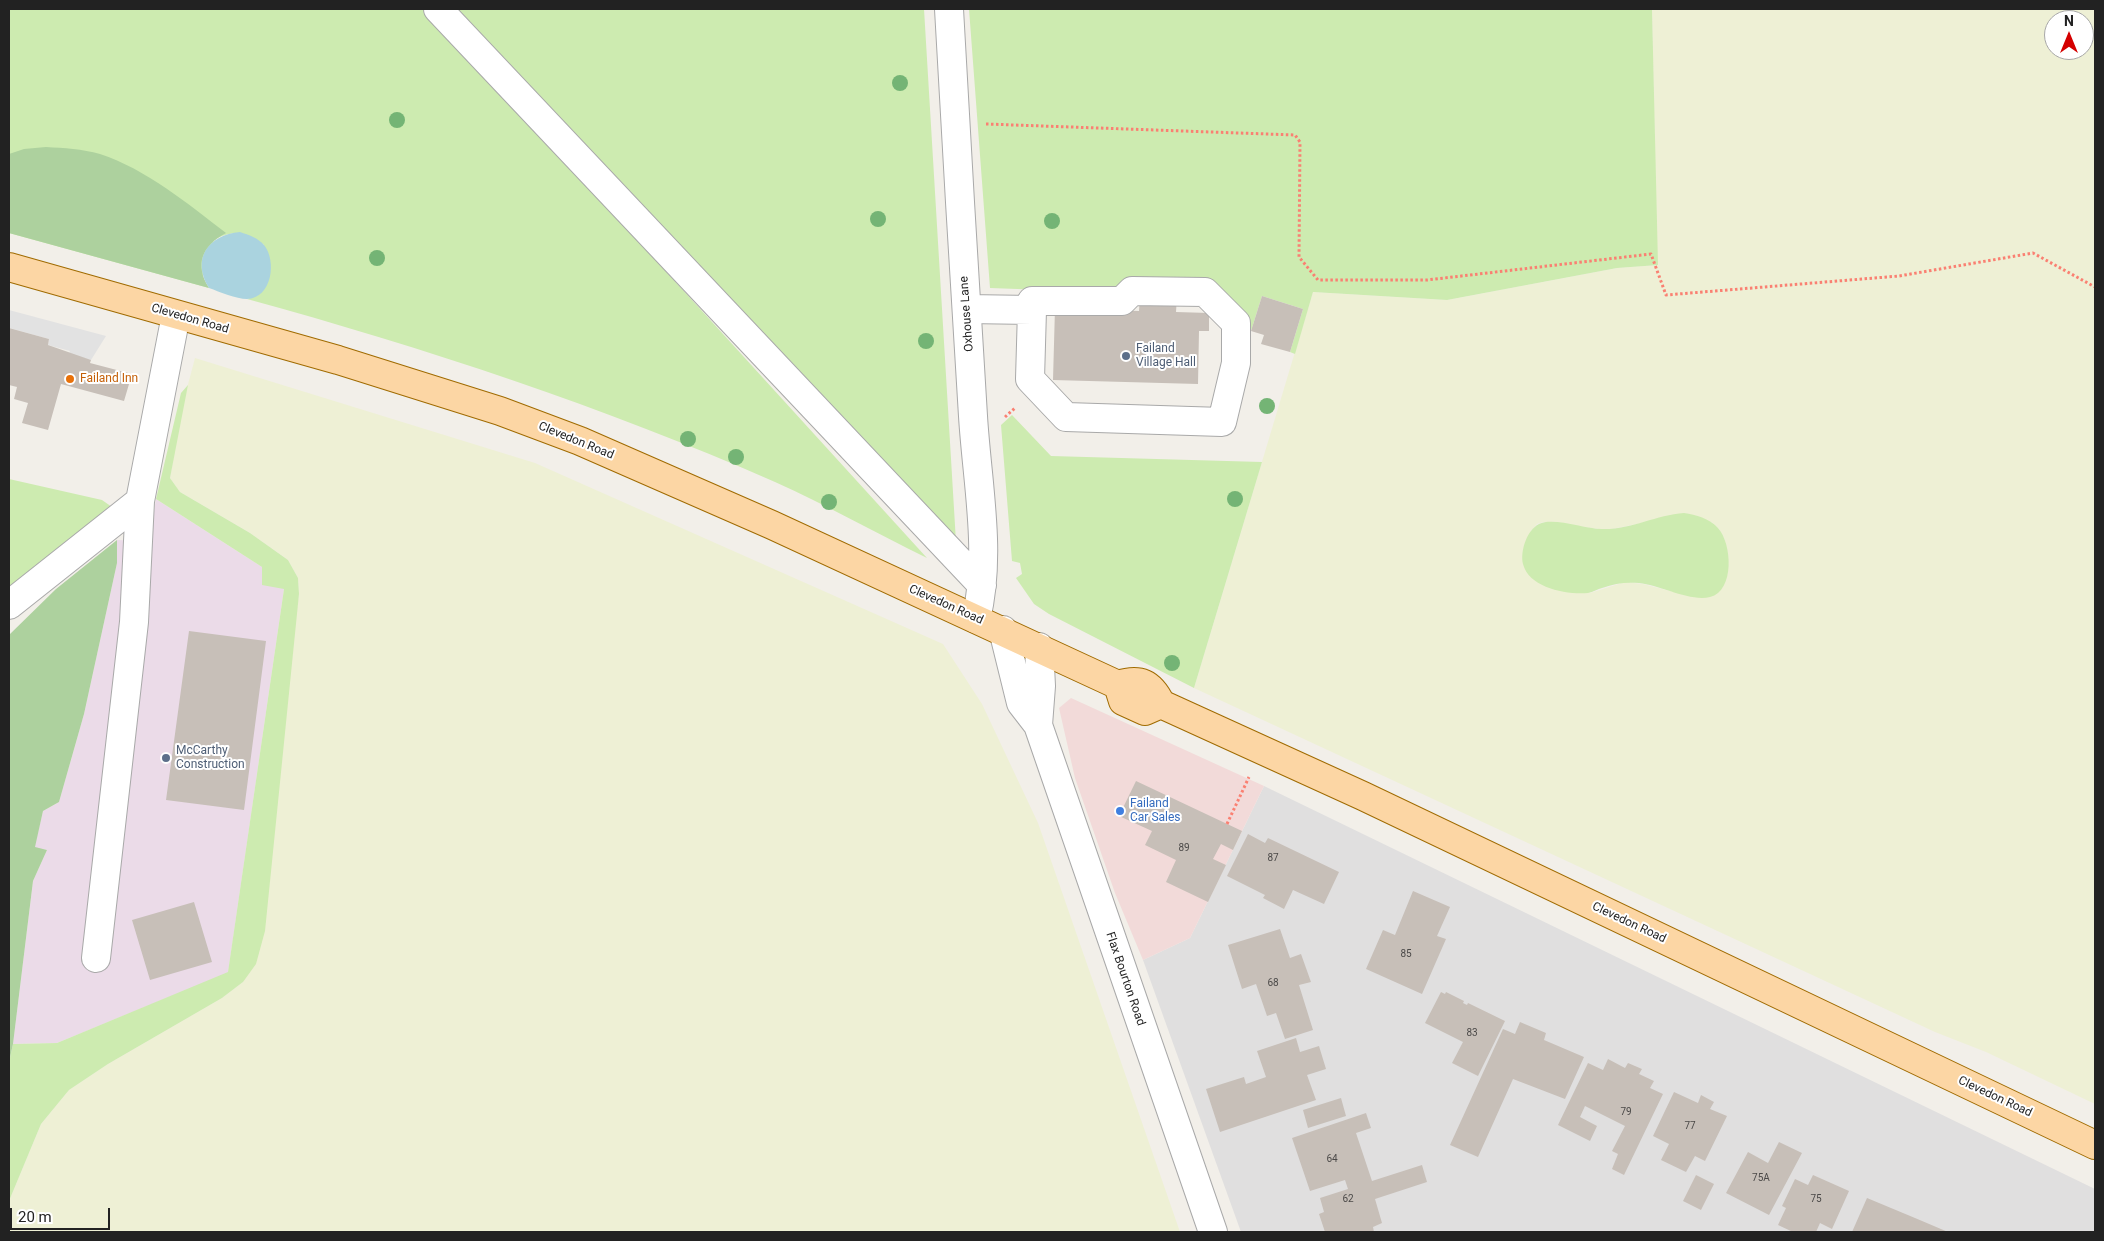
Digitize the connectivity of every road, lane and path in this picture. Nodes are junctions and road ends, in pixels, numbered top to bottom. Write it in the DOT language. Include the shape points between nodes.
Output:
graph roads {
  1 [pos="438,9"];
  2 [pos="949,9"];
  3 [pos="955,123"];
  4 [pos="9,267"];
  5 [pos="2095,287"];
  6 [pos="967,308"];
  7 [pos="1032,310"];
  8 [pos="176,315"];
  9 [pos="140,500"];
  10 [pos="982,585"];
  11 [pos="9,605"];
  12 [pos="976,619"];
  13 [pos="1003,630"];
  14 [pos="1038,647"];
  15 [pos="1038,725"];
  16 [pos="1261,749"];
  17 [pos="1227,824"];
  18 [pos="96,958"];
  19 [pos="2095,1144"];
  20 [pos="1213,1232"];
  1 -- 10 [label="street"];
  2 -- 3 [label="street, Oxhouse Lane"];
  3 -- 5 [label="path" via="1295,135 1300,142 1299,257 1318,280 1427,280 1651,254 1666,295 1898,276 2033,253"];
  3 -- 6 [label="street, Oxhouse Lane"];
  4 -- 8 [label="main road, Clevedon Road"];
  6 -- 7 [label="street"];
  6 -- 10 [label="street, Oxhouse Lane" via="983,541"];
  7 -- 7 [label="street" via="1030,379 1066,417 1222,422 1236,363 1236,322 1204,292 1132,291 1122,301 1032,301"];
  8 -- 9 [label="street"];
  8 -- 12 [label="main road, Clevedon Road" via="338,360 500,411 571,438 772,525"];
  9 -- 11 [label="street"];
  9 -- 18 [label="street" via="134,622"];
  10 -- 12 [label="street, Oxhouse Lane"];
  12 -- 13 [label="main road, Clevedon Road"];
  13 -- 14 [label="main road, Clevedon Road"];
  13 -- 15 [label="street, Flax Bourton Road" via="1021,702"];
  14 -- 15 [label="street, Flax Bourton Road" via="1041,686"];
  14 -- 16 [label="main road, Clevedon Road" via="1118,685 1123,701 1145,712 1161,704"];
  15 -- 20 [label="street, Flax Bourton Road"];
  16 -- 17 [label="path"];
  16 -- 19 [label="main road, Clevedon Road"];
}
